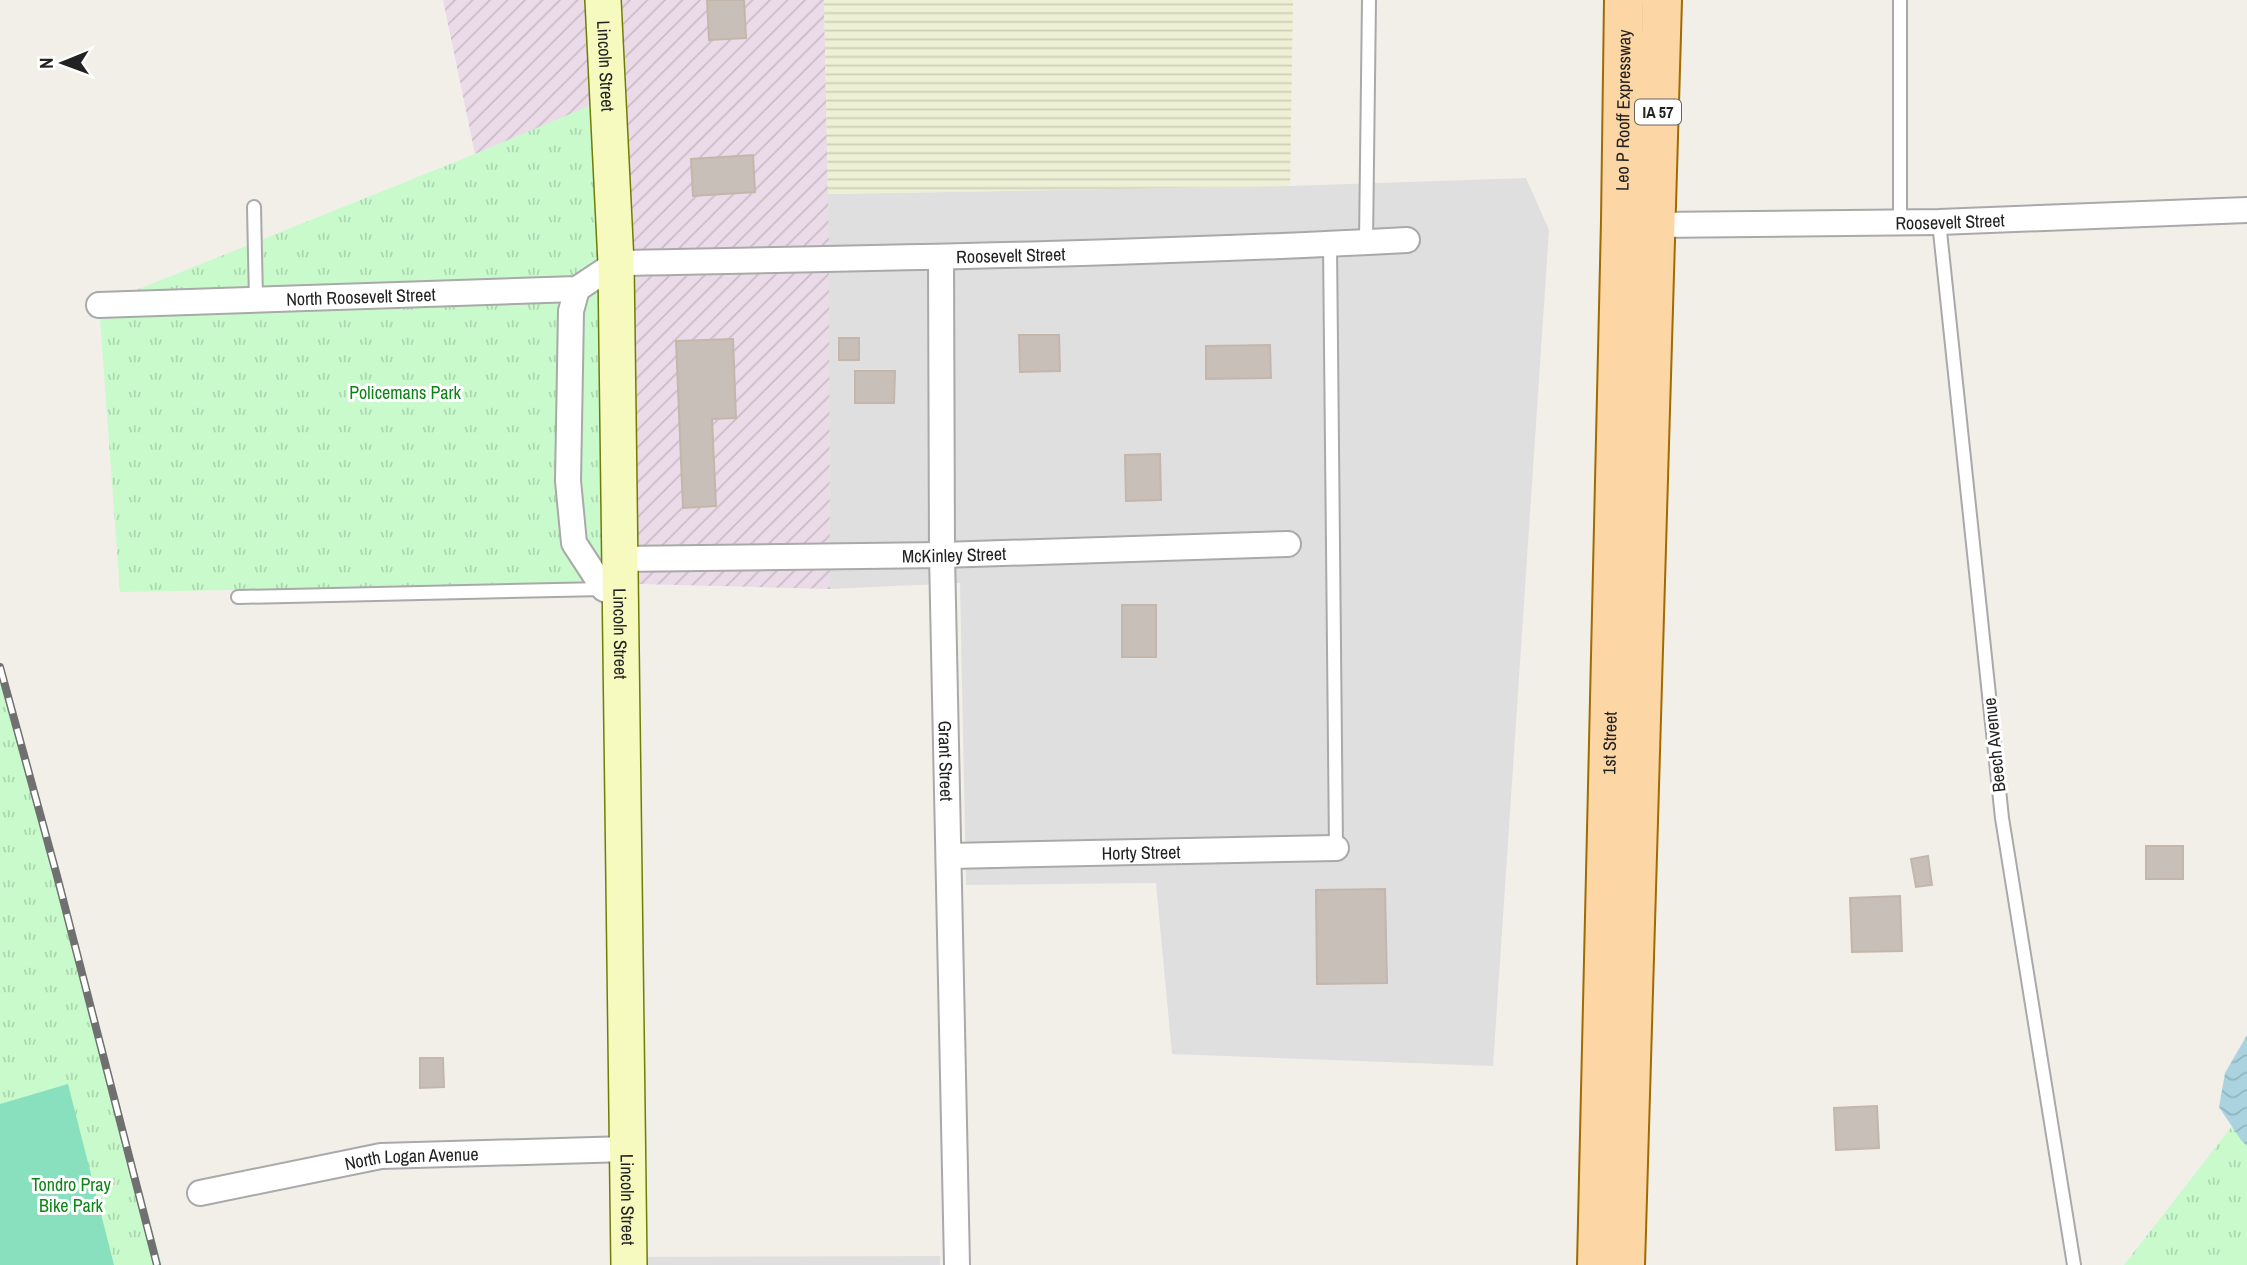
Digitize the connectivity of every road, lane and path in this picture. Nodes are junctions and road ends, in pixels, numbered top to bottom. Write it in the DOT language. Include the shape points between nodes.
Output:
graph roads {
  1 [pos="603,0"];
  2 [pos="1369,0"];
  3 [pos="1625,0"];
  4 [pos="1662,0"];
  5 [pos="1900,0"];
  6 [pos="254,207"];
  7 [pos="2247,210"];
  8 [pos="1900,222"];
  9 [pos="1939,222"];
  10 [pos="1638,223"];
  11 [pos="1407,240"];
  12 [pos="1366,242"];
  13 [pos="1330,245"];
  14 [pos="941,257"];
  15 [pos="616,263"];
  16 [pos="577,289"];
  17 [pos="256,300"];
  18 [pos="99,305"];
  19 [pos="1288,544"];
  20 [pos="942,555"];
  21 [pos="620,559"];
  22 [pos="612,592"];
  23 [pos="238,597"];
  24 [pos="1336,848"];
  25 [pos="949,856"];
  26 [pos="628,1149"];
  27 [pos="200,1192"];
  28 [pos="629,1265"];
  29 [pos="957,1265"];
  30 [pos="1597,1265"];
  31 [pos="1625,1265"];
  32 [pos="2074,1265"];
  1 -- 15 [label="main road, Lincoln Street"];
  2 -- 12 [label="lane"];
  3 -- 10 [label="main road, Leo P Rooff Expressway / IA 57"];
  4 -- 10 [label="main road, Leo P Rooff Expressway / IA 57"];
  5 -- 8 [label="lane"];
  6 -- 17 [label="lane"];
  7 -- 9 [label="street, Roosevelt Street"];
  8 -- 9 [label="street, Roosevelt Street"];
  8 -- 10 [label="street, Roosevelt Street"];
  9 -- 32 [label="lane, Beech Avenue" via="2002,818"];
  10 -- 30 [label="main road, 1st Street"];
  10 -- 31 [label="main road, 1st Street"];
  11 -- 12 [label="street, Roosevelt Street"];
  12 -- 13 [label="street, Roosevelt Street"];
  13 -- 14 [label="street, Roosevelt Street"];
  13 -- 24 [label="lane"];
  14 -- 15 [label="street, Roosevelt Street"];
  14 -- 20 [label="street, Grant Street"];
  15 -- 16 [label="street"];
  15 -- 21 [label="main road, Lincoln Street"];
  16 -- 17 [label="street, North Roosevelt Street"];
  16 -- 22 [label="street" via="571,312 568,481 574,543"];
  17 -- 18 [label="street, North Roosevelt Street"];
  19 -- 20 [label="street, McKinley Street"];
  20 -- 21 [label="street, McKinley Street"];
  20 -- 25 [label="street, Grant Street"];
  21 -- 22 [label="main road, Lincoln Street"];
  22 -- 23 [label="lane"];
  22 -- 26 [label="main road, Lincoln Street"];
  24 -- 25 [label="street, Horty Street"];
  25 -- 29 [label="street, Grant Street"];
  26 -- 27 [label="street, North Logan Avenue" via="381,1156"];
  26 -- 28 [label="main road, Lincoln Street"];
}
